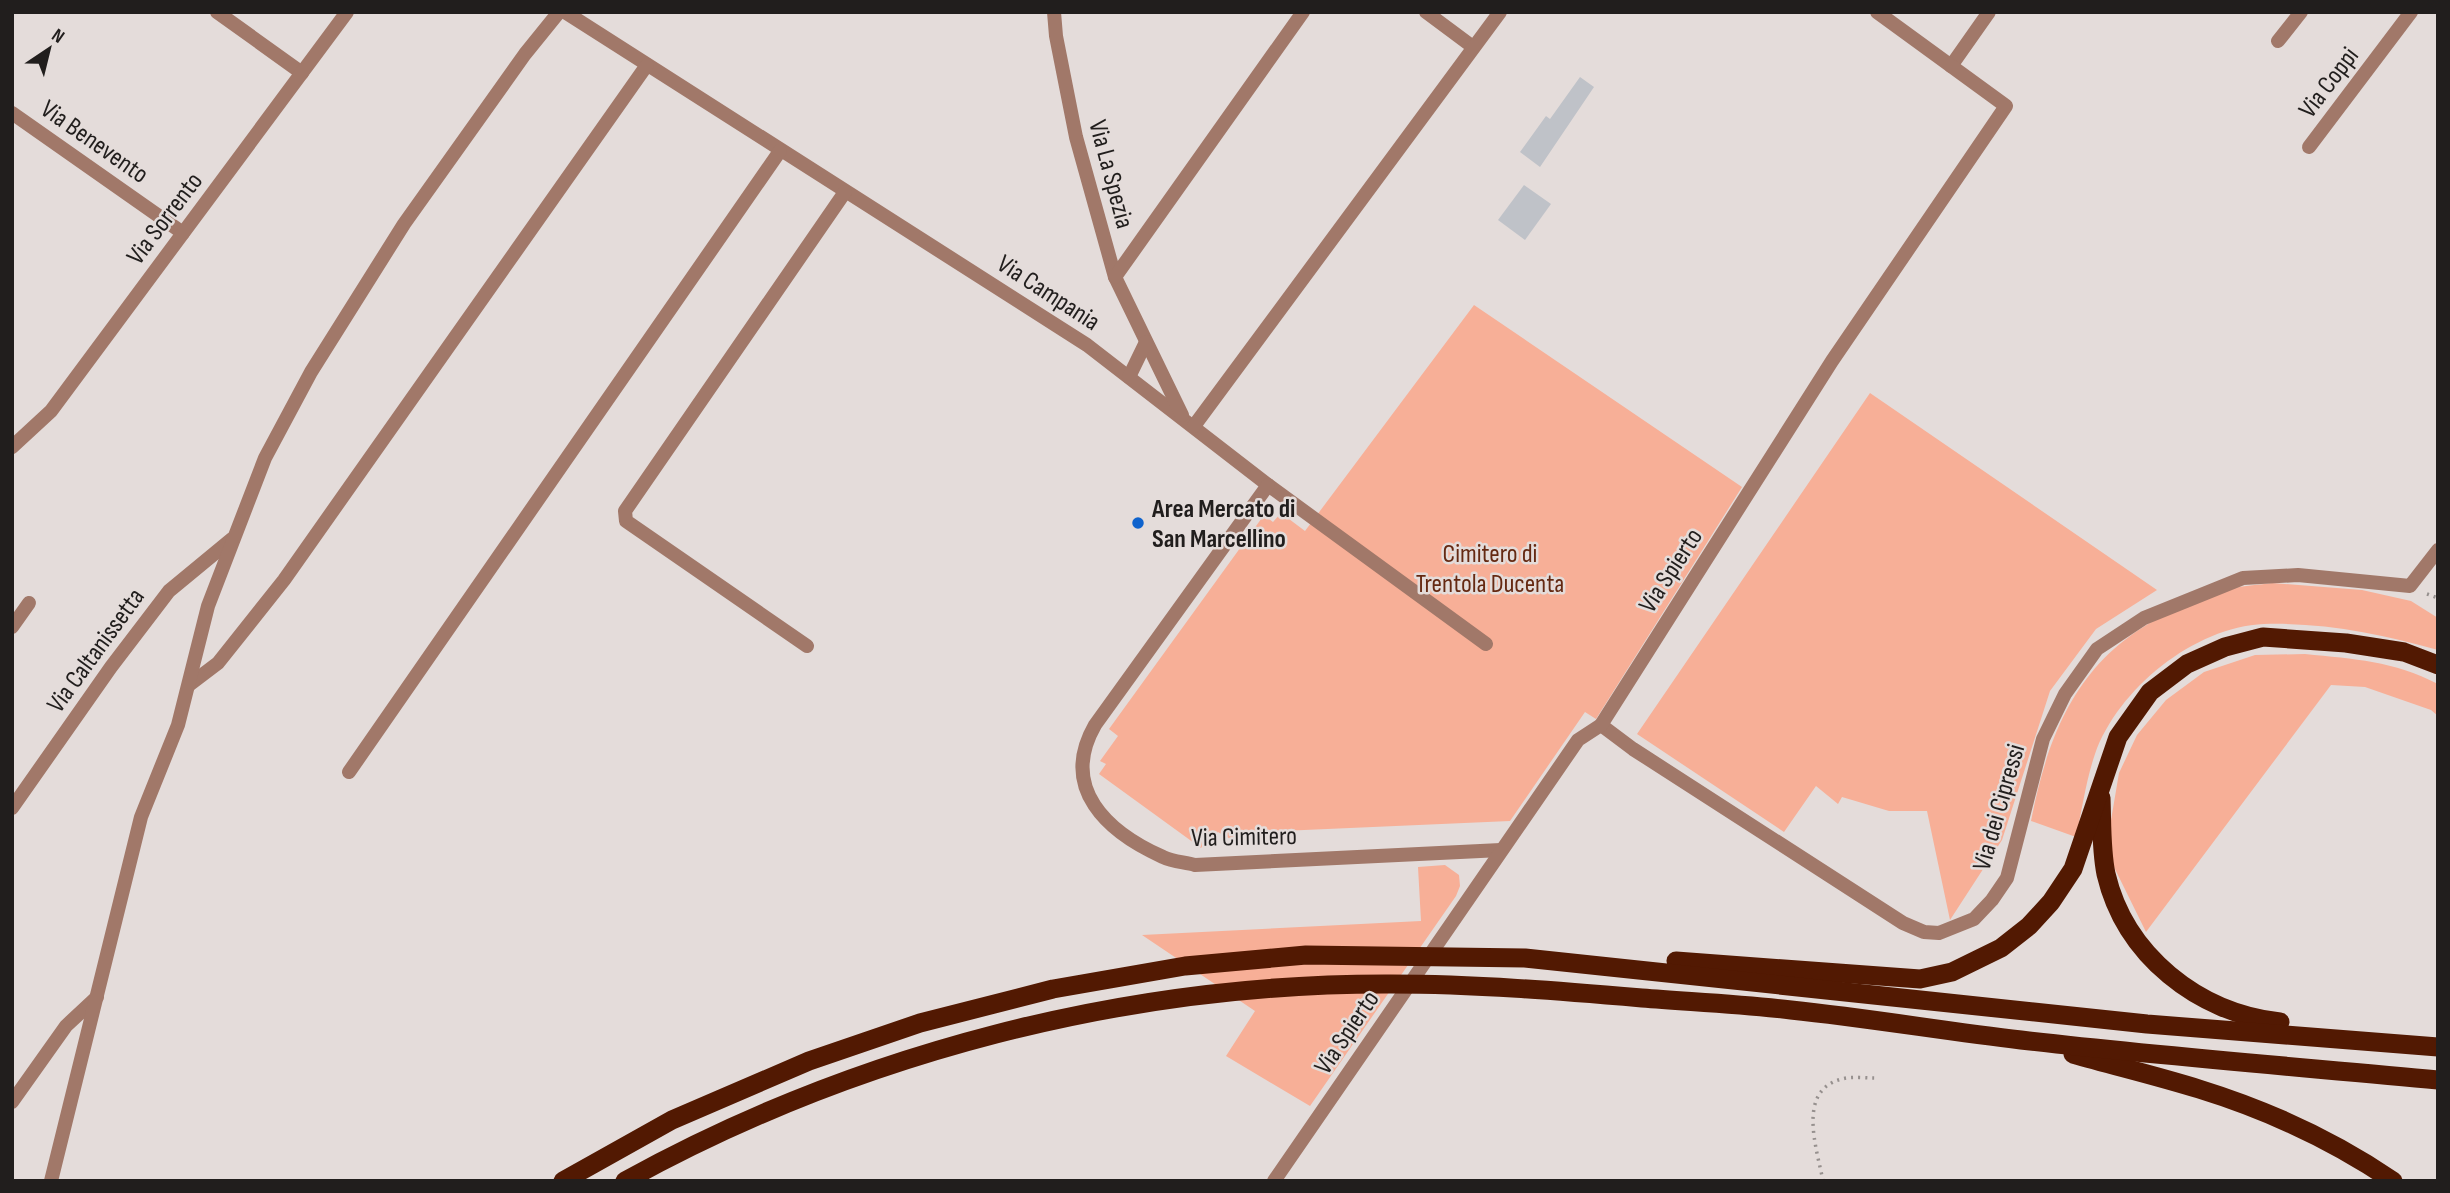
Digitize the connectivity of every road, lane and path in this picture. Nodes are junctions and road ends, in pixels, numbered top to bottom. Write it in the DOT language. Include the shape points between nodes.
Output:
graph roads {
  1 [pos="217,12"];
  2 [pos="347,12"];
  3 [pos="559,12"];
  4 [pos="565,12"];
  5 [pos="1054,12"];
  6 [pos="1303,12"];
  7 [pos="1426,12"];
  8 [pos="1500,12"];
  9 [pos="1877,12"];
  10 [pos="1989,12"];
  11 [pos="2301,12"];
  12 [pos="2411,12"];
  13 [pos="2278,41"];
  14 [pos="1473,47"];
  15 [pos="647,65"];
  16 [pos="1951,66"];
  17 [pos="302,73"];
  18 [pos="12,113"];
  19 [pos="2309,147"];
  20 [pos="780,150"];
  21 [pos="845,192"];
  22 [pos="183,233"];
  23 [pos="1115,277"];
  24 [pos="1146,342"];
  25 [pos="1129,377"];
  26 [pos="1189,422"];
  27 [pos="12,447"];
  28 [pos="1269,485"];
  29 [pos="234,537"];
  30 [pos="2438,550"];
  31 [pos="29,603"];
  32 [pos="12,627"];
  33 [pos="1486,644"];
  34 [pos="807,646"];
  35 [pos="2438,665"];
  36 [pos="189,685"];
  37 [pos="1601,725"];
  38 [pos="349,772"];
  39 [pos="2100,785"];
  40 [pos="12,808"];
  41 [pos="1501,850"];
  42 [pos="1525,958"];
  43 [pos="97,996"];
  44 [pos="2438,1038"];
  45 [pos="2022,1040"];
  46 [pos="2438,1046"];
  47 [pos="1875,1078"];
  48 [pos="2438,1080"];
  49 [pos="12,1102"];
  50 [pos="51,1181"];
  51 [pos="563,1181"];
  52 [pos="625,1181"];
  53 [pos="1274,1181"];
  54 [pos="1823,1181"];
  55 [pos="2393,1181"];
  1 -- 17 [label="street"];
  2 -- 17 [label="street, Via Sorrento"];
  3 -- 29 [label="street" via="404,224 311,372 265,458"];
  4 -- 15 [label="street, Via Campania"];
  5 -- 23 [label="street, Via La Spezia" via="1076,137"];
  6 -- 23 [label="street"];
  7 -- 14 [label="street"];
  8 -- 14 [label="street"];
  9 -- 16 [label="street, Via Spierto"];
  10 -- 16 [label="street"];
  11 -- 13 [label="street"];
  12 -- 19 [label="street, Via Coppi"];
  14 -- 26 [label="street"];
  15 -- 20 [label="street, Via Campania"];
  15 -- 36 [label="street" via="284,580 218,663"];
  16 -- 37 [label="street, Via Spierto" via="2006,106 1832,362"];
  17 -- 22 [label="street, Via Sorrento"];
  18 -- 22 [label="street, Via Benevento"];
  20 -- 21 [label="street, Via Campania"];
  20 -- 38 [label="street"];
  21 -- 25 [label="street, Via Campania" via="1064,330"];
  21 -- 34 [label="street" via="625,511 626,521"];
  22 -- 27 [label="street, Via Sorrento" via="51,411"];
  23 -- 24 [label="street, Via La Spezia"];
  24 -- 25 [label="street"];
  24 -- 26 [label="street, Via La Spezia"];
  25 -- 26 [label="street, Via Campania"];
  26 -- 28 [label="street, Via Campania"];
  28 -- 33 [label="street, Via Campania"];
  28 -- 41 [label="street, Via Cimitero" via="1085,742 1082,780 1089,798 1100,814 1131,838 1165,858 1195,864"];
  29 -- 36 [label="street" via="208,606"];
  29 -- 40 [label="street, Via Caltanissetta" via="169,591"];
  30 -- 37 [label="street, Via dei Cipressi" via="2410,586 2298,575 2243,578 2144,618 2097,649 2065,694 2043,739 2007,878 1974,919 1939,933 1903,923"];
  31 -- 32 [label="street"];
  35 -- 39 [label="highway" via="2404,652 2292,638 2263,637 2225,646 2187,664 2150,691 2118,737"];
  36 -- 43 [label="street" via="141,817"];
  37 -- 41 [label="street, Via Spierto" via="1578,740"];
  39 -- 42 [label="highway" via="2073,869 2051,902 2001,948 1952,972 1920,979 1597,956"];
  39 -- 44 [label="highway" via="2106,872 2117,908 2144,951 2174,980 2211,1002 2256,1019"];
  41 -- 53 [label="street, Via Spierto"];
  42 -- 46 [label="highway" via="2147,1024"];
  42 -- 51 [label="highway" via="1306,955 1185,966 1053,989 920,1023 808,1061 672,1119"];
  43 -- 49 [label="street" via="66,1026"];
  43 -- 50 [label="street"];
  45 -- 48 [label="highway"];
  45 -- 52 [label="highway" via="1790,1010 1563,991 1392,984 1254,989 1014,1029 908,1060 787,1102"];
  45 -- 55 [label="highway" via="2213,1094 2289,1123"];
  47 -- 54 [label="path" via="1842,1079 1824,1088 1814,1102 1812,1124"];
}
